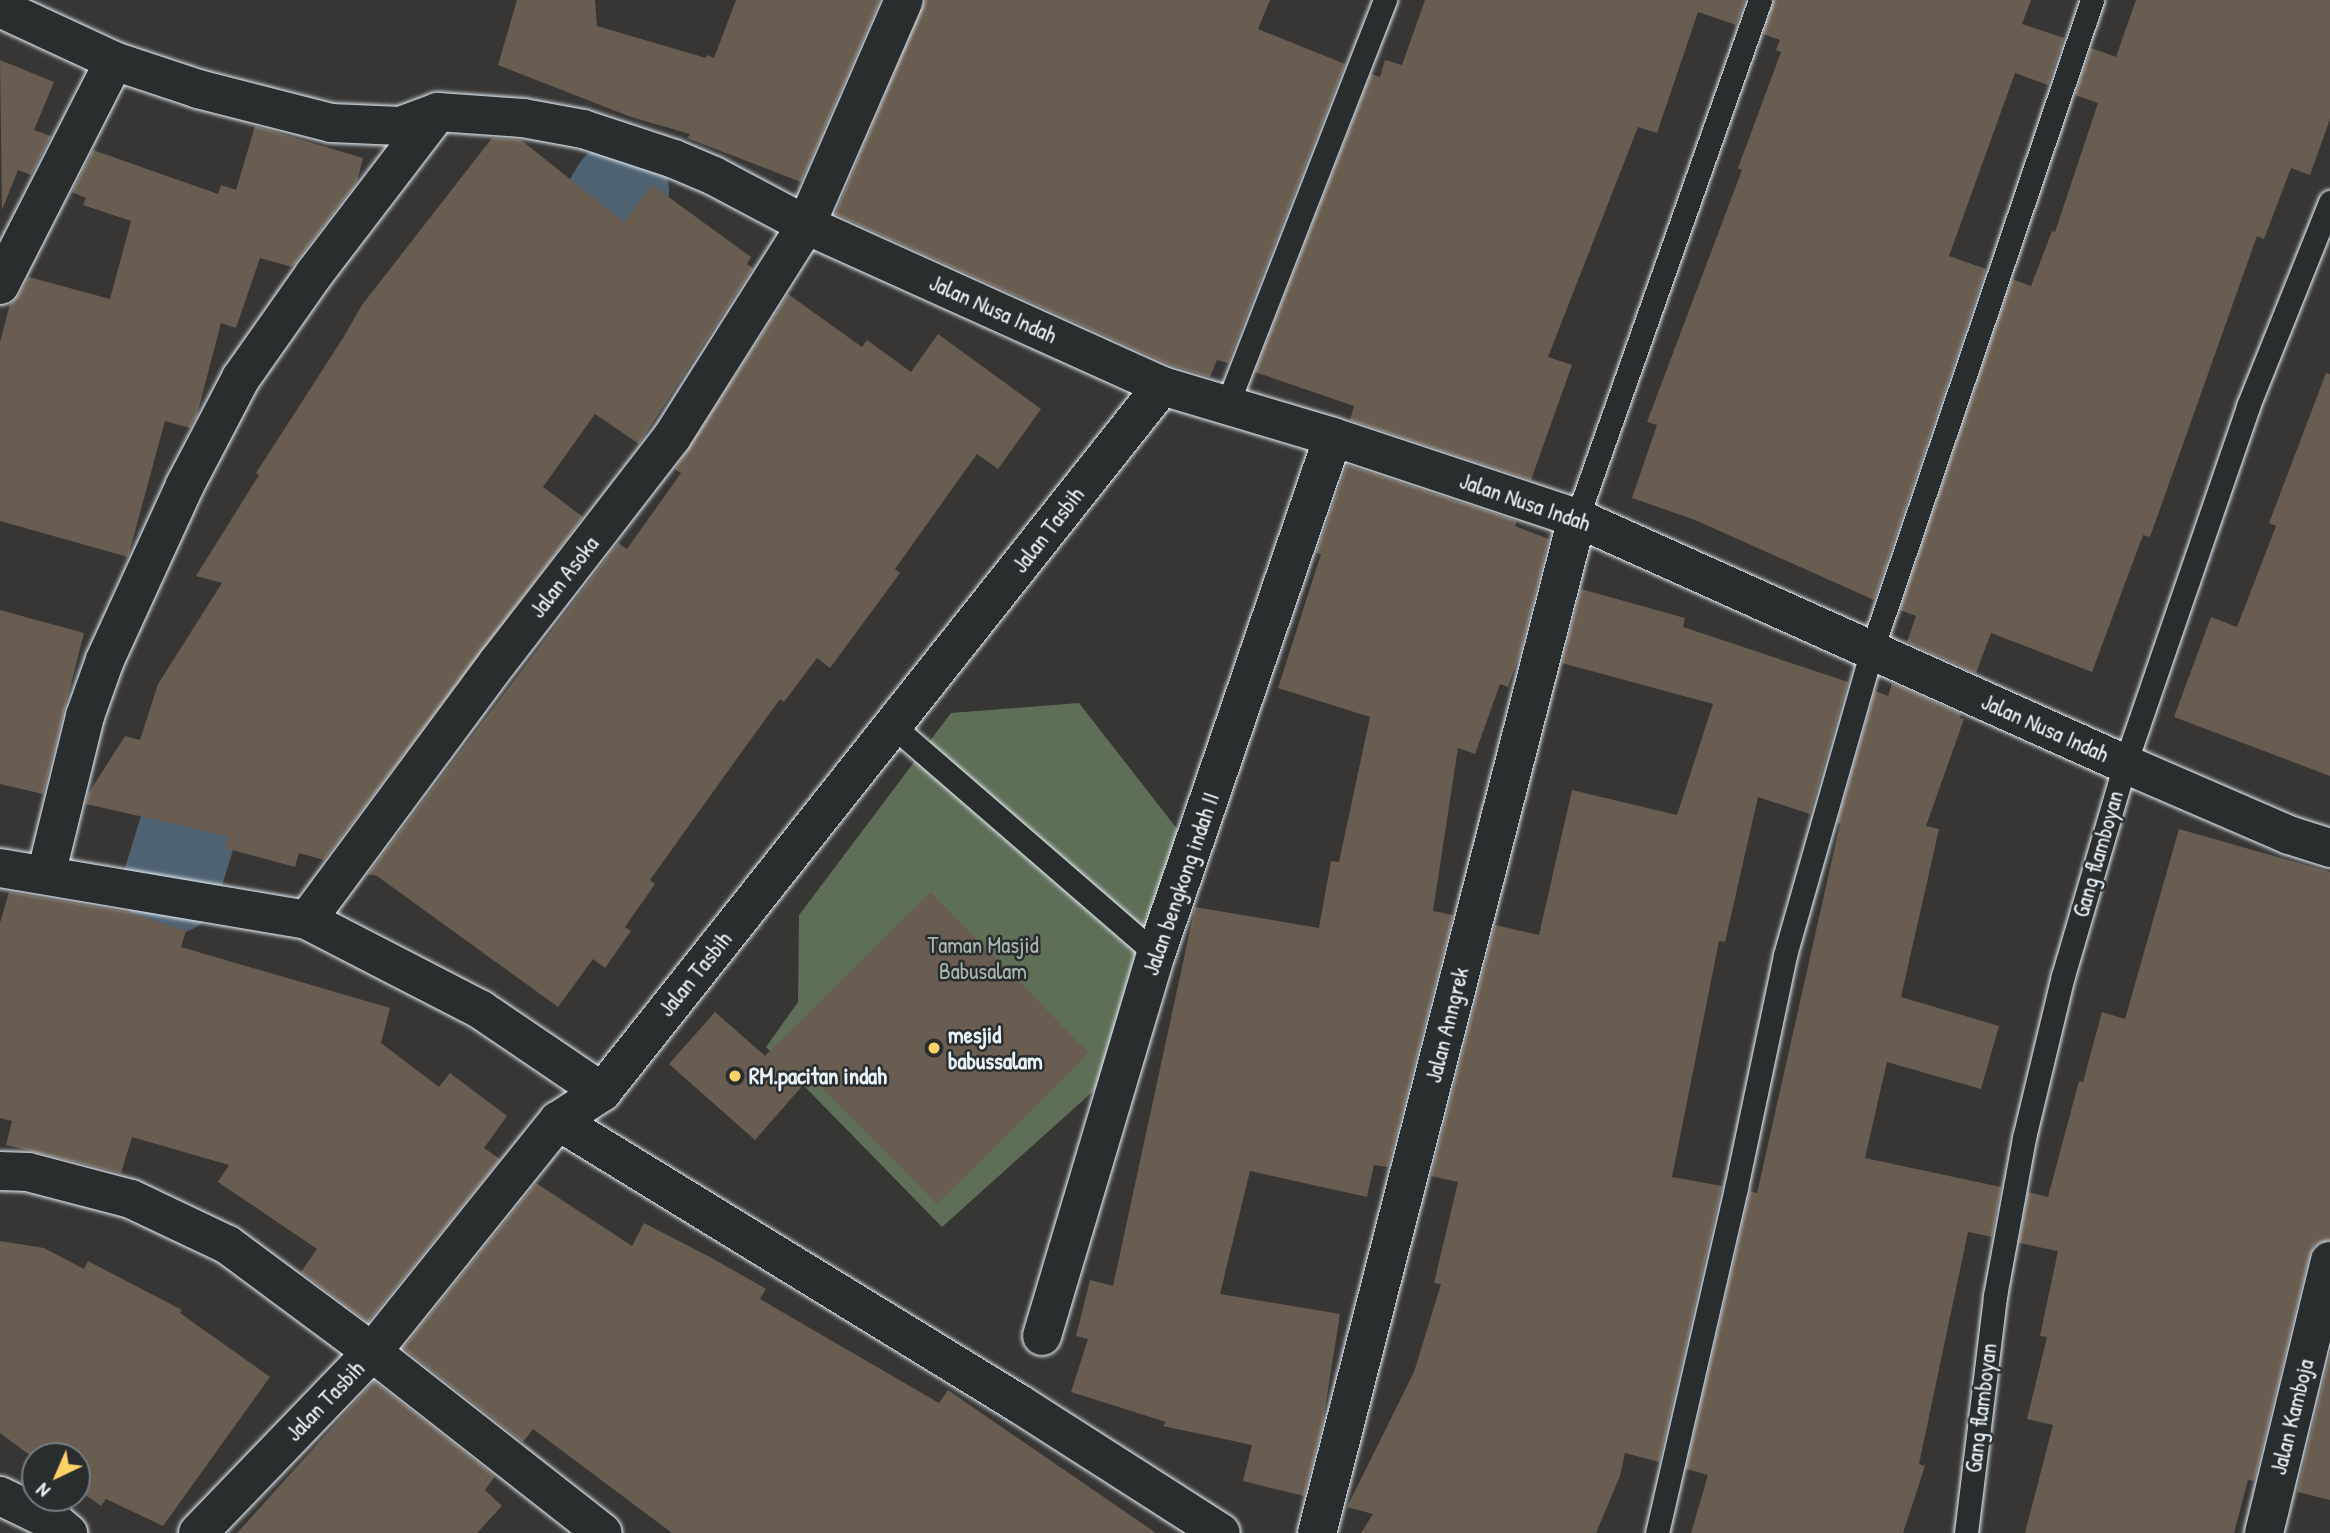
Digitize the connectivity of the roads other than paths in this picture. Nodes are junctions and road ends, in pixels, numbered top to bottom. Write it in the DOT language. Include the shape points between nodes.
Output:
graph roads {
  1 [pos="904,0"];
  2 [pos="1385,0"];
  3 [pos="1760,0"];
  4 [pos="2092,0"];
  5 [pos="0,8"];
  6 [pos="114,61"];
  7 [pos="438,112"];
  8 [pos="2330,202"];
  9 [pos="806,225"];
  10 [pos="0,285"];
  11 [pos="1162,386"];
  12 [pos="1227,405"];
  13 [pos="1333,437"];
  14 [pos="1577,518"];
  15 [pos="1872,649"];
  16 [pos="893,726"];
  17 [pos="2125,764"];
  18 [pos="2330,848"];
  19 [pos="0,868"];
  20 [pos="46,875"];
  21 [pos="307,920"];
  22 [pos="1156,954"];
  23 [pos="602,1091"];
  24 [pos="558,1121"];
  25 [pos="0,1171"];
  26 [pos="2330,1261"];
  27 [pos="1042,1336"];
  28 [pos="372,1352"];
  29 [pos="0,1496"];
  30 [pos="68,1533"];
  31 [pos="198,1533"];
  32 [pos="603,1533"];
  33 [pos="1222,1533"];
  34 [pos="1317,1533"];
  35 [pos="1657,1533"];
  36 [pos="1966,1533"];
  37 [pos="2264,1533"];
  1 -- 9 [label="street, Jalan Asoka"];
  2 -- 12 [label="lane"];
  3 -- 14 [label="lane"];
  4 -- 15 [label="lane"];
  5 -- 6 [label="street"];
  6 -- 7 [label="street" via="198,89 331,123 400,126"];
  6 -- 10 [label="street"];
  7 -- 9 [label="street, Jalan Nusa Indah" via="523,118 583,129 714,176"];
  7 -- 20 [label="street" via="241,378 185,485 85,716"];
  8 -- 17 [label="lane, Gang flamboyan" via="2248,406"];
  9 -- 11 [label="street, Jalan Nusa Indah"];
  9 -- 21 [label="street, Jalan Asoka" via="672,437"];
  11 -- 12 [label="street, Jalan Nusa Indah"];
  11 -- 16 [label="street, Jalan Tasbih"];
  12 -- 13 [label="street, Jalan Nusa Indah"];
  13 -- 14 [label="street, Jalan Nusa Indah"];
  13 -- 22 [label="street, Jalan bengkong indah II"];
  14 -- 15 [label="street, Jalan Nusa Indah"];
  14 -- 34 [label="street, Jalan Anngrek"];
  15 -- 17 [label="street, Jalan Nusa Indah"];
  15 -- 35 [label="lane" via="1785,955"];
  16 -- 22 [label="lane"];
  16 -- 23 [label="street, Jalan Tasbih"];
  17 -- 18 [label="street, Jalan Nusa Indah" via="2289,835"];
  17 -- 36 [label="lane, Gang flamboyan" via="2063,976 2024,1138 1995,1296"];
  19 -- 20 [label="street"];
  20 -- 21 [label="street"];
  21 -- 23 [label="street" via="481,1010"];
  22 -- 27 [label="street, Jalan bengkong indah II"];
  23 -- 24 [label="street, Jalan Tasbih"];
  24 -- 28 [label="street, Jalan Tasbih"];
  24 -- 33 [label="street"];
  25 -- 28 [label="street" via="28,1172 131,1199 228,1245"];
  26 -- 37 [label="street, Jalan Kamboja"];
  28 -- 31 [label="street, Jalan Tasbih"];
  28 -- 32 [label="street"];
  29 -- 30 [label="street"];
}
